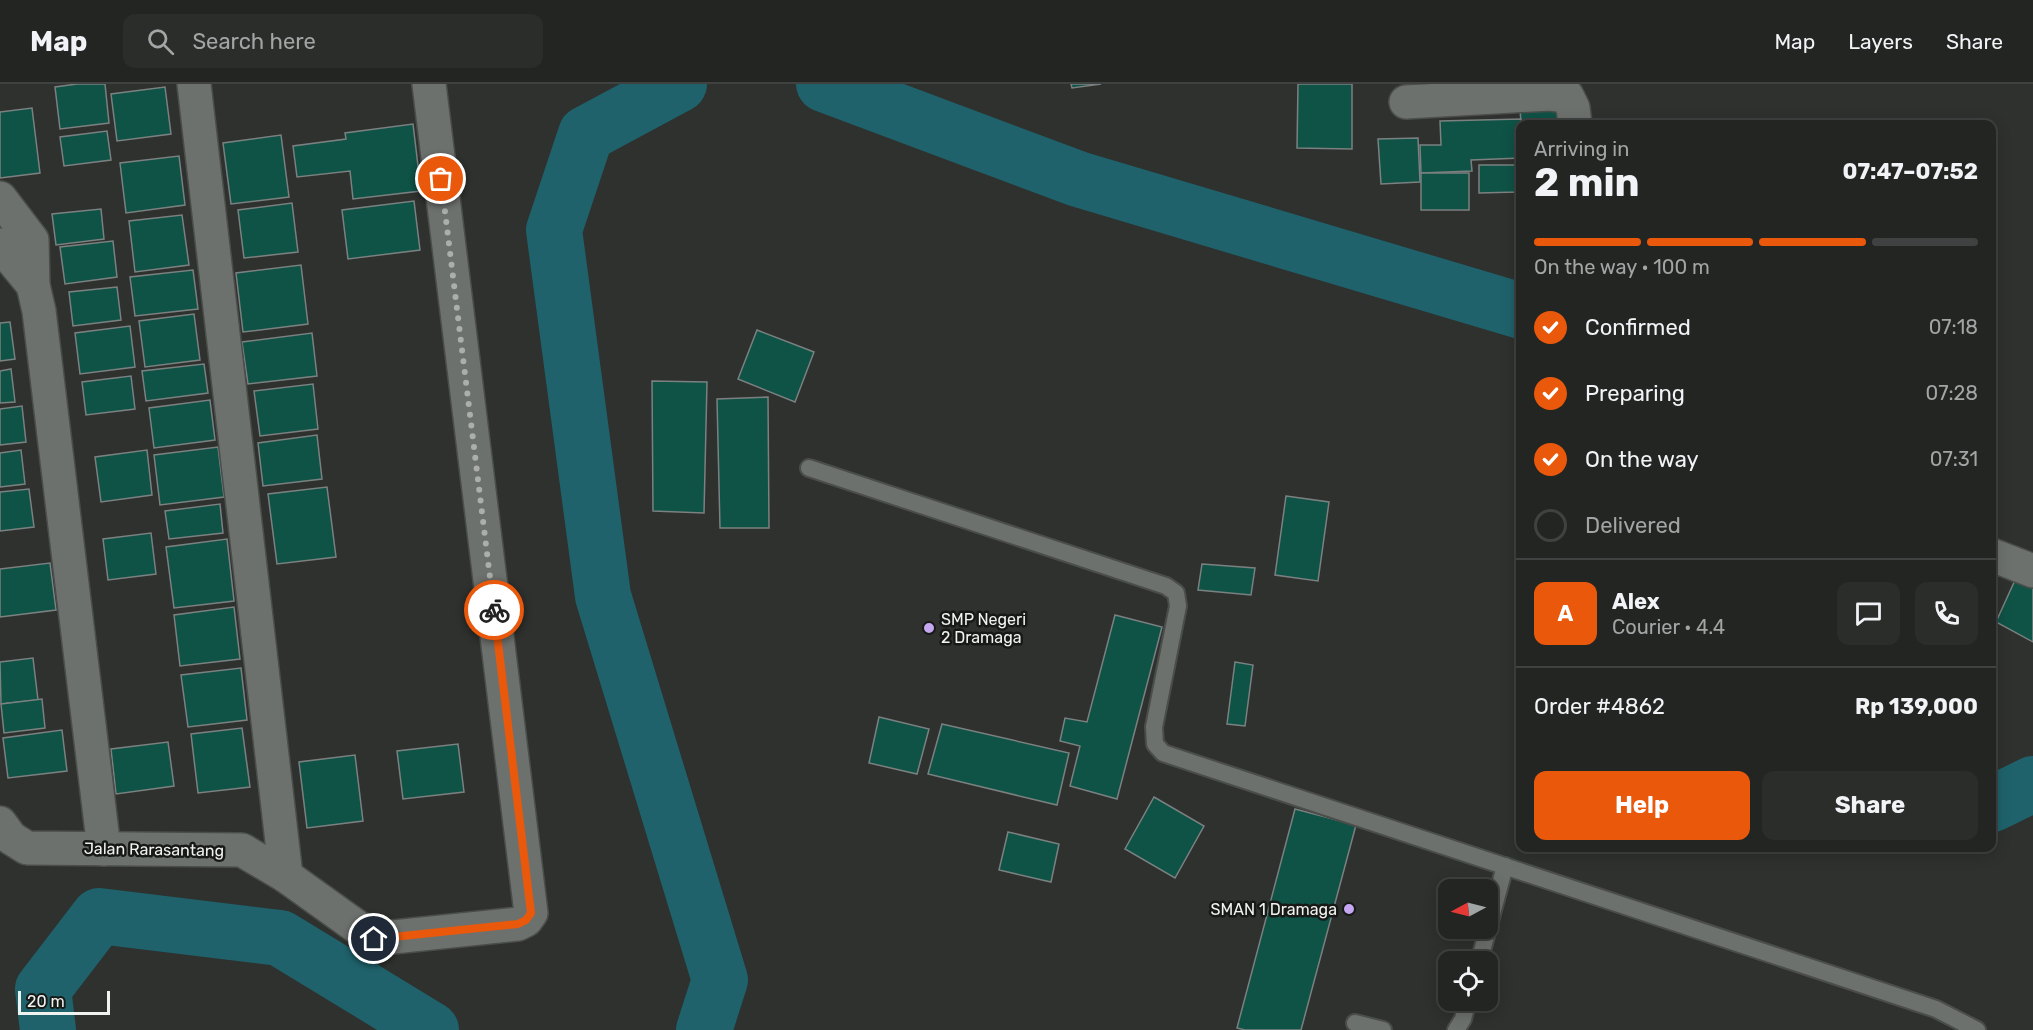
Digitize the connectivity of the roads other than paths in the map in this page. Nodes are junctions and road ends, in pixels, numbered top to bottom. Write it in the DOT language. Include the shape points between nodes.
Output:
graph roads {
  1 [pos="194,84"];
  2 [pos="429,84"];
  3 [pos="1406,102"];
  4 [pos="1575,120"];
  5 [pos="0,198"];
  6 [pos="0,245"];
  7 [pos="33,285"];
  8 [pos="809,468"];
  9 [pos="1996,557"];
  10 [pos="2033,571"];
  11 [pos="0,823"];
  12 [pos="104,849"];
  13 [pos="1505,866"];
  14 [pos="286,876"];
  15 [pos="1482,951"];
  16 [pos="1465,1011"];
  17 [pos="1355,1023"];
  18 [pos="1383,1030"];
  19 [pos="1456,1030"];
  20 [pos="1977,1030"];
  1 -- 14 [label="street"];
  2 -- 14 [label="street, Jalan Rarasantang" via="531,913 518,924 374,939"];
  3 -- 4 [label="street" via="1550,94 1567,96"];
  5 -- 7 [label="street" via="32,240"];
  6 -- 7 [label="street"];
  7 -- 12 [label="street"];
  8 -- 13 [label="lane" via="1166,586 1176,593 1178,606 1154,727 1155,744 1163,753"];
  9 -- 10 [label="street"];
  11 -- 12 [label="street, Jalan Rarasantang" via="10,838 27,848"];
  12 -- 14 [label="street, Jalan Rarasantang" via="242,850"];
  13 -- 15 [label="lane"];
  13 -- 20 [label="lane" via="1936,1009"];
  16 -- 19 [label="lane"];
  17 -- 18 [label="lane"];
}
